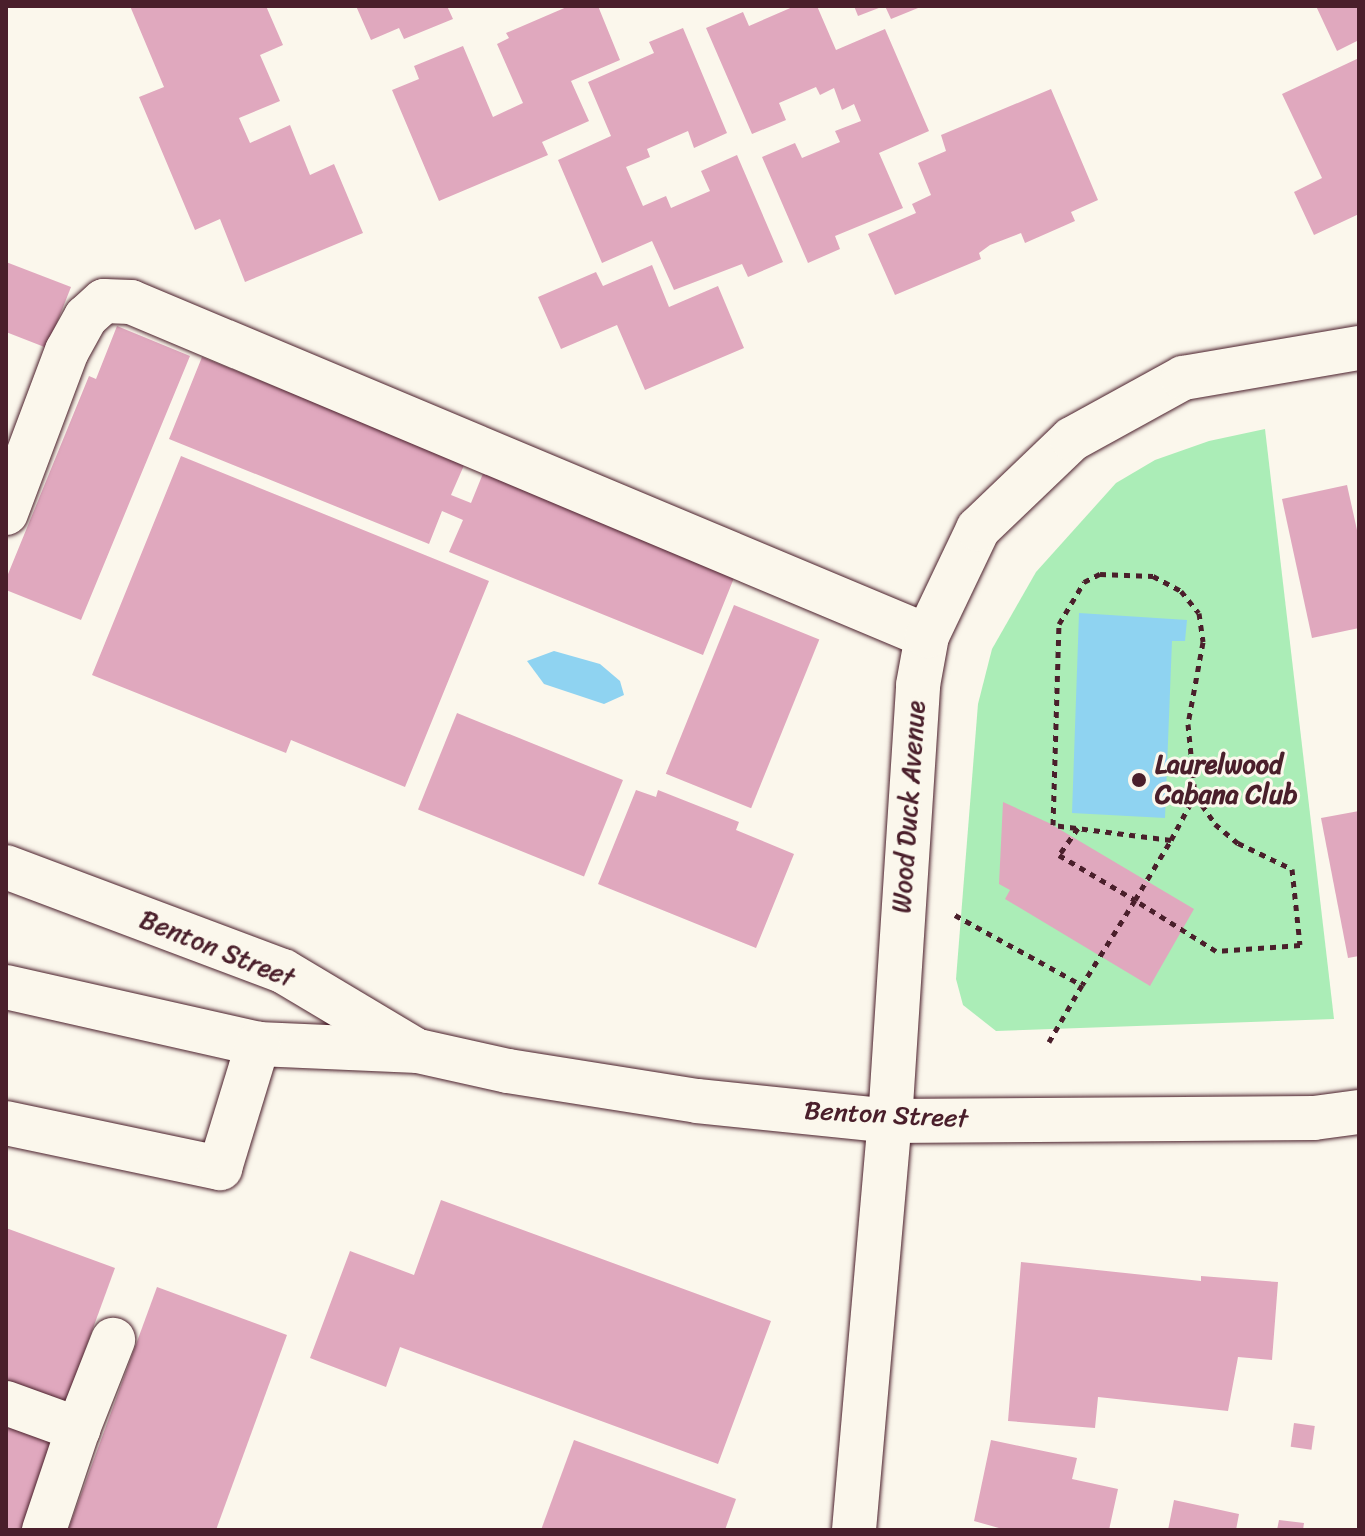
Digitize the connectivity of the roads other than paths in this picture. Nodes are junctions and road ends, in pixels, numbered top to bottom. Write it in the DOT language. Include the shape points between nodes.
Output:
graph roads {
  1 [pos="1359,348"];
  2 [pos="6,513"];
  3 [pos="927,636"];
  4 [pos="6,867"];
  5 [pos="6,987"];
  6 [pos="258,1044"];
  7 [pos="418,1051"];
  8 [pos="1359,1112"];
  9 [pos="890,1121"];
  10 [pos="6,1123"];
  11 [pos="113,1340"];
  12 [pos="6,1403"];
  13 [pos="78,1429"];
  14 [pos="44,1530"];
  15 [pos="854,1530"];
  1 -- 3 [label="street, Wood Duck Avenue" via="1183,378 1072,439 978,529"];
  2 -- 3 [label="street" via="67,351 86,317 104,301 131,302"];
  3 -- 9 [label="street, Wood Duck Avenue" via="914,747"];
  4 -- 7 [label="street, Benton Street" via="283,971"];
  5 -- 6 [label="street, Benton Street"];
  6 -- 7 [label="street, Benton Street"];
  6 -- 10 [label="street" via="220,1168"];
  7 -- 9 [label="street, Benton Street" via="697,1101"];
  8 -- 9 [label="street, Benton Street" via="1314,1118"];
  9 -- 15 [label="street, Wood Duck Avenue"];
  11 -- 13 [label="street"];
  12 -- 13 [label="street"];
  13 -- 14 [label="street"];
}
